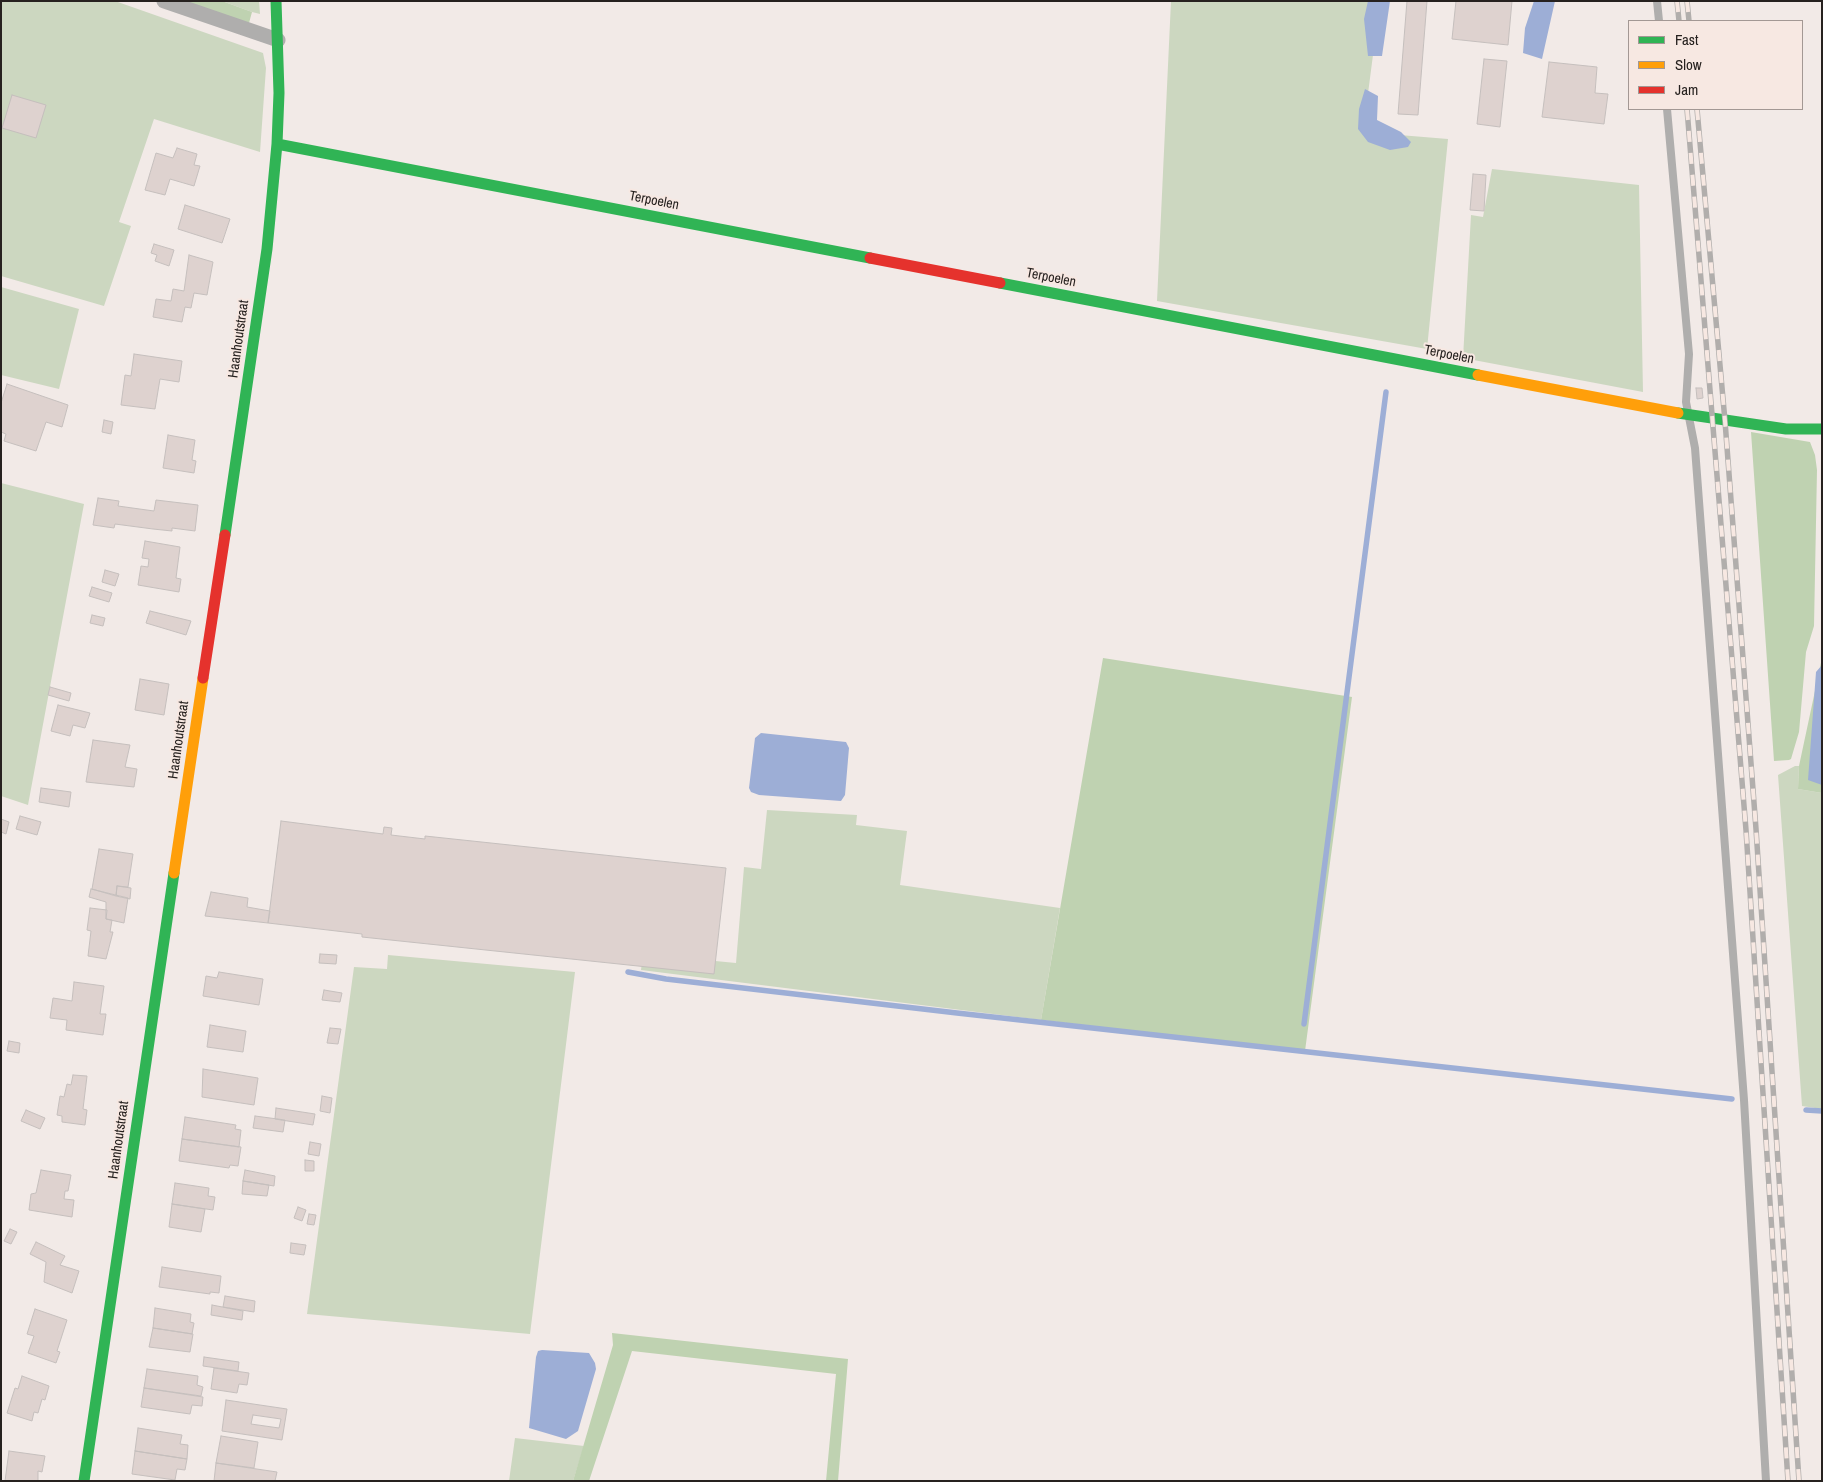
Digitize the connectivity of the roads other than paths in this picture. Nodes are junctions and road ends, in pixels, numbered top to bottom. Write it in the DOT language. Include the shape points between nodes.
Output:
graph roads {
  1 [pos="164,1"];
  2 [pos="276,1"];
  3 [pos="1657,1"];
  4 [pos="1659,20"];
  5 [pos="278,40"];
  6 [pos="1667,110"];
  7 [pos="277,144"];
  8 [pos="1688,415"];
  9 [pos="1822,429"];
  10 [pos="84,1481"];
  11 [pos="1766,1481"];
  1 -- 5 [label="street"];
  2 -- 5 [label="street, Haanhoutstraat"];
  3 -- 4 [label="lane"];
  5 -- 7 [label="street, Haanhoutstraat"];
  6 -- 8 [label="lane" via="1689,354"];
  7 -- 8 [label="street, Terpoelen"];
  7 -- 10 [label="street, Haanhoutstraat" via="267,249"];
  8 -- 9 [label="street, Terpoelen" via="1779,428"];
  8 -- 11 [label="lane" via="1695,448 1744,1100"];
}
